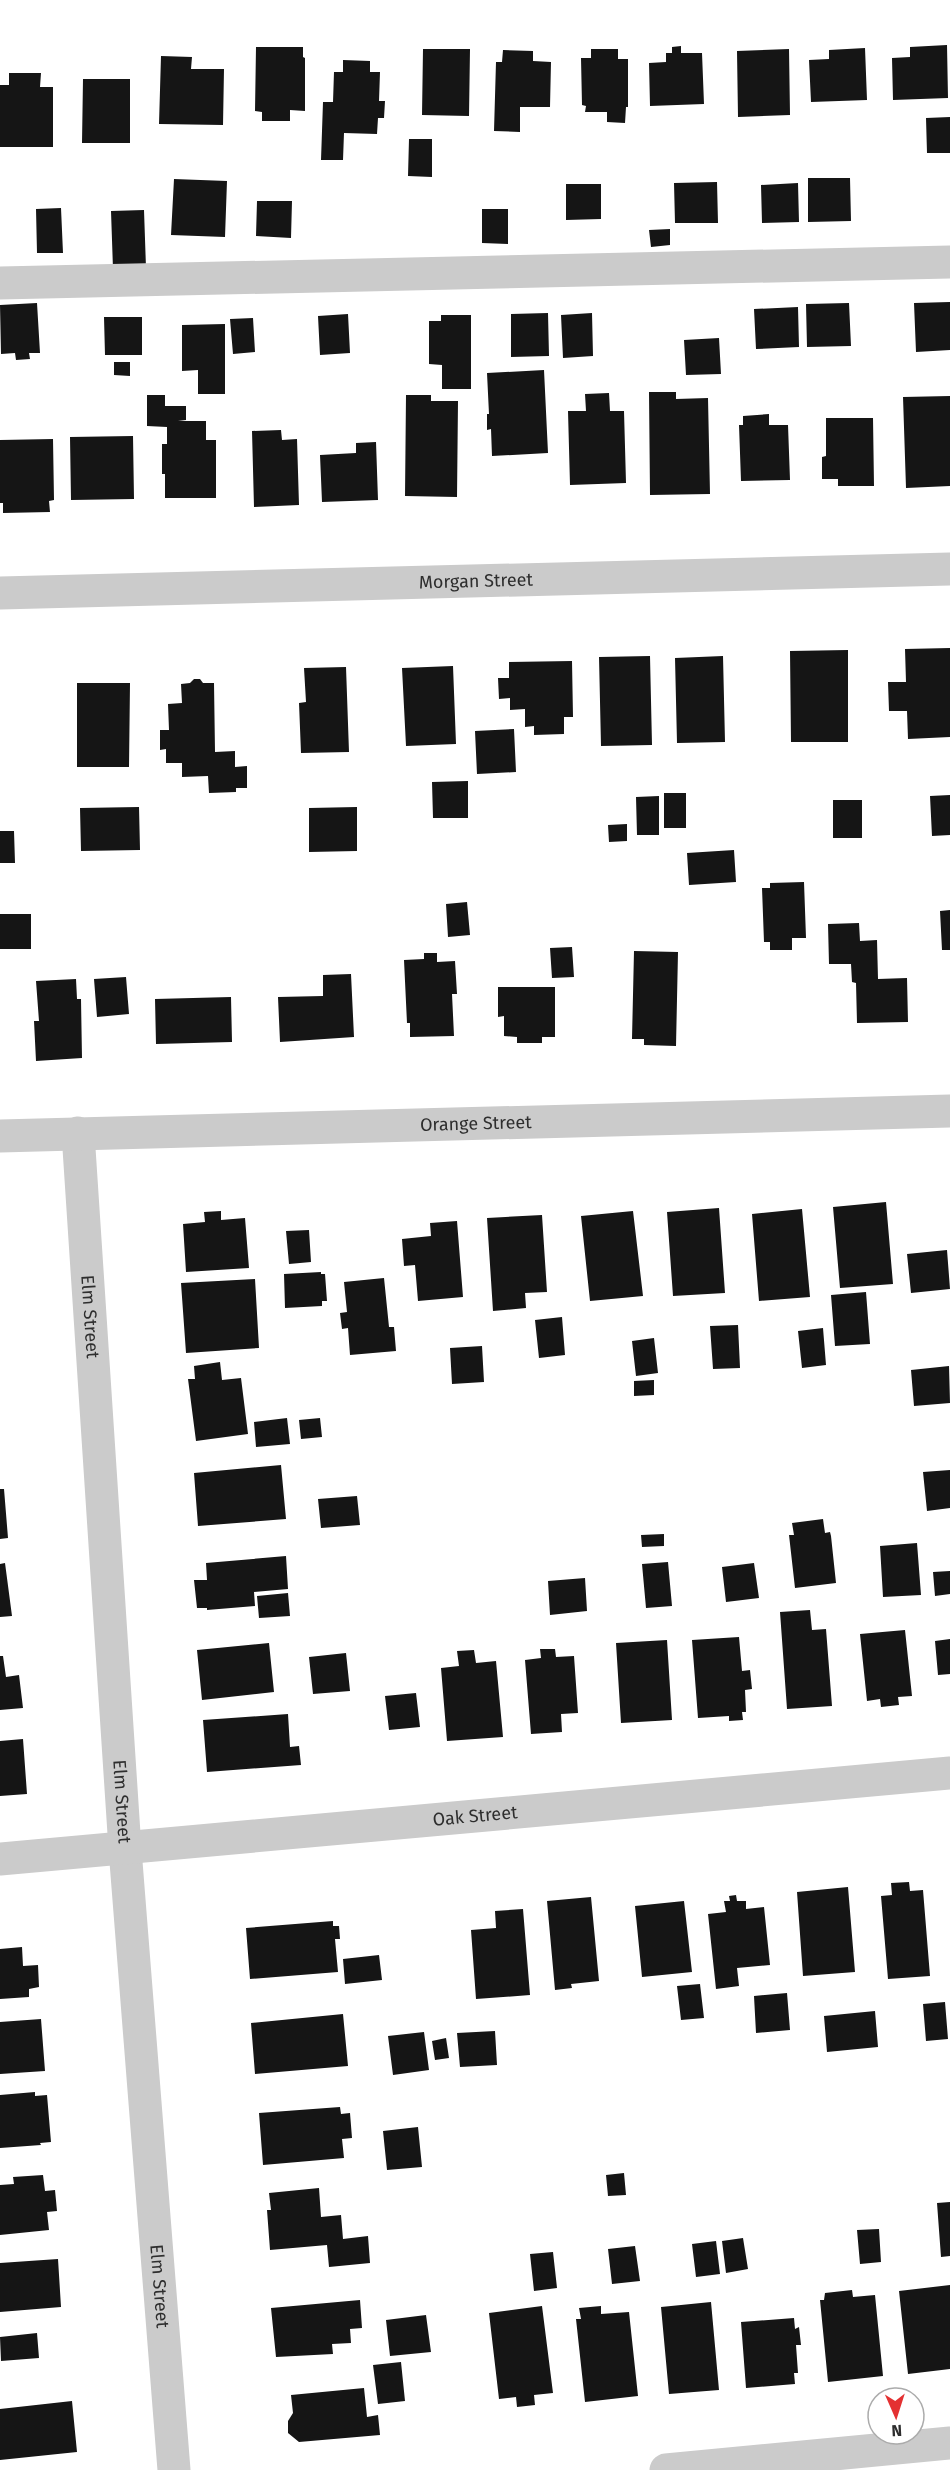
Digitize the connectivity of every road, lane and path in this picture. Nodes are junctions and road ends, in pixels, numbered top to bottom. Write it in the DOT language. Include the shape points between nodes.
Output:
graph roads {
  1 [pos="950,262"];
  2 [pos="0,283"];
  3 [pos="950,569"];
  4 [pos="0,593"];
  5 [pos="950,1111"];
  6 [pos="78,1133"];
  7 [pos="0,1136"];
  8 [pos="950,1773"];
  9 [pos="125,1849"];
  10 [pos="0,1859"];
  11 [pos="950,2443"];
  12 [pos="686,2469"];
  13 [pos="174,2470"];
  1 -- 2 [label="street"];
  3 -- 4 [label="street, Morgan Street"];
  5 -- 6 [label="street, Orange Street"];
  6 -- 7 [label="street, Orange Street"];
  6 -- 9 [label="street, Elm Street"];
  8 -- 9 [label="street, Oak Street"];
  9 -- 10 [label="street, Oak Street"];
  9 -- 13 [label="street, Elm Street"];
  11 -- 12 [label="street"];
}
